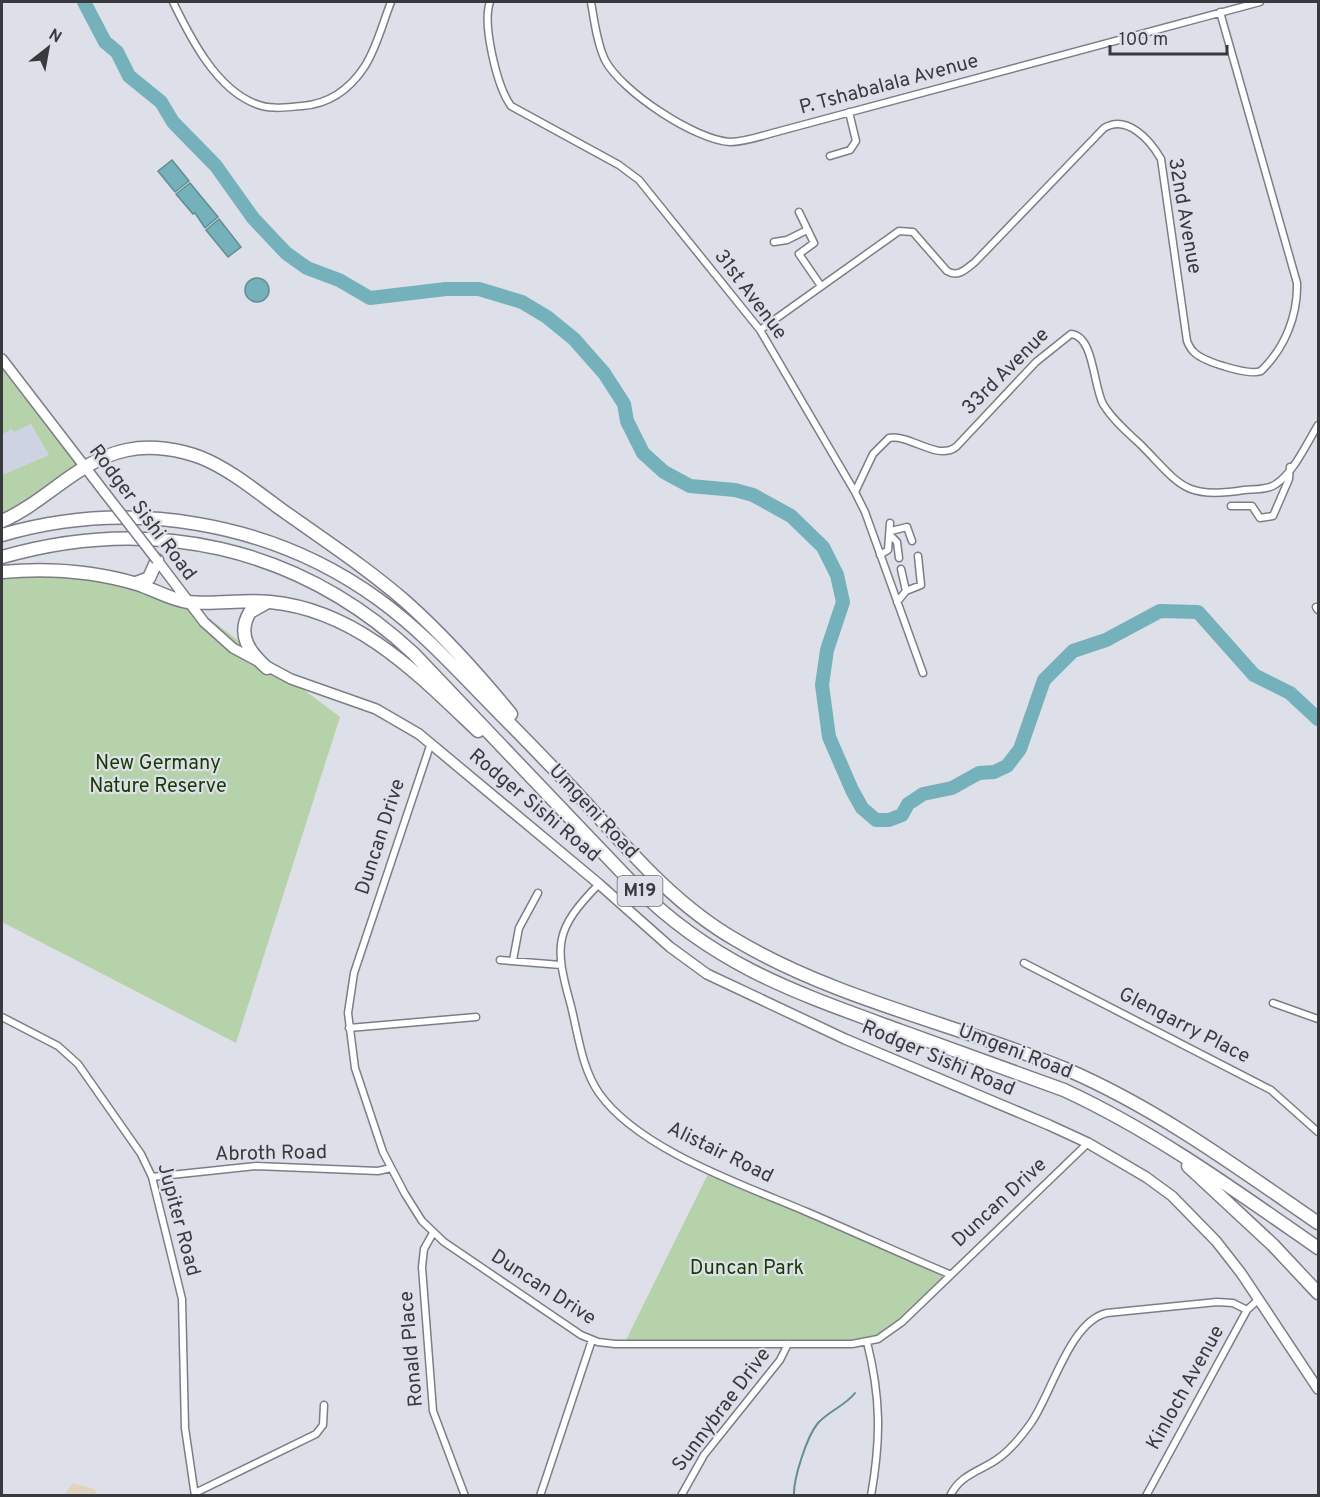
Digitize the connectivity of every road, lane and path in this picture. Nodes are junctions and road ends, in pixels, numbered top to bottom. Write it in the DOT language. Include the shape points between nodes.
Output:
graph roads {
  1 [pos="173,2"];
  2 [pos="391,2"];
  3 [pos="490,2"];
  4 [pos="591,2"];
  5 [pos="1260,2"];
  6 [pos="1221,12"];
  7 [pos="849,112"];
  8 [pos="830,156"];
  9 [pos="799,212"];
  10 [pos="807,230"];
  11 [pos="774,242"];
  12 [pos="821,286"];
  13 [pos="760,330"];
  14 [pos="2,359"];
  15 [pos="1318,425"];
  16 [pos="83,467"];
  17 [pos="1290,467"];
  18 [pos="855,492"];
  19 [pos="1231,506"];
  20 [pos="2,521"];
  21 [pos="890,523"];
  22 [pos="891,534"];
  23 [pos="2,535"];
  24 [pos="912,541"];
  25 [pos="880,555"];
  26 [pos="918,556"];
  27 [pos="2,557"];
  28 [pos="899,558"];
  29 [pos="157,560"];
  30 [pos="901,569"];
  31 [pos="2,573"];
  32 [pos="136,584"];
  33 [pos="906,591"];
  34 [pos="187,602"];
  35 [pos="270,602"];
  36 [pos="897,602"];
  37 [pos="267,668"];
  38 [pos="923,673"];
  39 [pos="431,743"];
  40 [pos="549,763"];
  41 [pos="582,828"];
  42 [pos="599,884"];
  43 [pos="538,893"];
  44 [pos="500,960"];
  45 [pos="513,960"];
  46 [pos="1024,963"];
  47 [pos="561,965"];
  48 [pos="1273,1003"];
  49 [pos="2,1017"];
  50 [pos="476,1017"];
  51 [pos="1318,1019"];
  52 [pos="349,1028"];
  53 [pos="1318,1132"];
  54 [pos="1163,1142"];
  55 [pos="1088,1143"];
  56 [pos="391,1168"];
  57 [pos="152,1177"];
  58 [pos="1318,1221"];
  59 [pos="433,1233"];
  60 [pos="1318,1248"];
  61 [pos="949,1274"];
  62 [pos="1318,1293"];
  63 [pos="1259,1299"];
  64 [pos="1247,1310"];
  65 [pos="592,1340"];
  66 [pos="867,1342"];
  67 [pos="788,1344"];
  68 [pos="1318,1389"];
  69 [pos="324,1405"];
  70 [pos="195,1494"];
  71 [pos="950,1495"];
  72 [pos="465,1496"];
  73 [pos="540,1496"];
  74 [pos="681,1496"];
  75 [pos="871,1496"];
  76 [pos="1146,1496"];
  1 -- 2 [label="street" via="196,44 231,88 255,104 283,108 326,102 356,78 369,59"];
  3 -- 13 [label="street, 31st Avenue" via="486,17 489,36 503,91 511,106 639,180"];
  4 -- 7 [label="street, P. Tshabalala Avenue" via="602,50 615,74 660,110 712,137 737,142"];
  5 -- 6 [label="street, P. Tshabalala Avenue"];
  6 -- 7 [label="street, P. Tshabalala Avenue"];
  6 -- 12 [label="street, 32nd Avenue" via="1296,283 1298,301 1290,329 1261,371 1249,374 1192,351 1187,341 1161,159 1143,135 1124,125 1104,128 961,273 947,271 917,235 904,230"];
  7 -- 8 [label="street" via="856,141 850,150"];
  9 -- 10 [label="street"];
  10 -- 11 [label="street"];
  10 -- 12 [label="street" via="814,243 799,254"];
  12 -- 13 [label="street, 32nd Avenue"];
  13 -- 18 [label="street, 31st Avenue"];
  14 -- 16 [label="street, Rodger Sishi Road"];
  15 -- 17 [label="street, 33rd Avenue"];
  16 -- 20 [label="highway" via="40,501"];
  16 -- 29 [label="street, Rodger Sishi Road, bridge"];
  16 -- 40 [label="highway" via="126,450 153,448 187,453 220,467 407,603 478,675"];
  17 -- 18 [label="street, 33rd Avenue" via="1276,484 1266,487 1207,494 1180,485 1108,411 1095,381 1086,342 1071,333 1036,362 956,447 942,452 889,438 873,454"];
  17 -- 19 [label="street" via="1273,516 1260,518 1252,506"];
  18 -- 25 [label="street, 31st Avenue"];
  21 -- 22 [label="street"];
  22 -- 24 [label="street" via="907,527"];
  22 -- 25 [label="street" via="888,550"];
  22 -- 28 [label="street" via="897,542"];
  23 -- 40 [label="highway, Umgeni Road / M19" via="86,518 160,518 237,532 305,556 353,581 403,618"];
  25 -- 36 [label="street, 31st Avenue"];
  26 -- 33 [label="street" via="921,585"];
  27 -- 41 [label="highway, Umgeni Road / M19" via="65,542 160,538 236,552 308,580 364,612 397,638"];
  29 -- 32 [label="highway" via="149,578"];
  29 -- 34 [label="street, Rodger Sishi Road"];
  30 -- 33 [label="street"];
  31 -- 32 [label="highway" via="83,573"];
  32 -- 34 [label="highway"];
  33 -- 36 [label="street"];
  34 -- 35 [label="highway"];
  34 -- 37 [label="street, Rodger Sishi Road" via="233,648"];
  35 -- 37 [label="highway" via="250,612 244,629 251,652"];
  35 -- 41 [label="highway" via="326,614 382,645"];
  36 -- 38 [label="street, 31st Avenue"];
  37 -- 39 [label="street, Rodger Sishi Road" via="376,709"];
  39 -- 42 [label="street, Rodger Sishi Road"];
  39 -- 52 [label="street, Duncan Drive" via="356,963 349,998"];
  40 -- 58 [label="highway, Umgeni Road / M19" via="665,885 732,939 798,972 1098,1084 1172,1124"];
  41 -- 54 [label="highway, Umgeni Road / M19" via="665,914 740,966 786,989 1064,1090"];
  42 -- 47 [label="street, Alistair Road" via="565,925"];
  42 -- 55 [label="street, Rodger Sishi Road" via="670,947 722,983"];
  43 -- 45 [label="street" via="519,928"];
  44 -- 45 [label="street"];
  45 -- 47 [label="street"];
  46 -- 53 [label="street, Glengarry Place" via="1271,1090"];
  47 -- 61 [label="street, Alistair Road" via="591,1078 621,1117 691,1161"];
  48 -- 51 [label="street"];
  49 -- 57 [label="street, Jupiter Road" via="58,1046 78,1064 141,1154"];
  50 -- 52 [label="street"];
  52 -- 56 [label="street, Duncan Drive" via="355,1068"];
  54 -- 60 [label="highway, Umgeni Road / M19"];
  54 -- 62 [label="highway"];
  55 -- 61 [label="street, Duncan Drive"];
  55 -- 63 [label="street, Rodger Sishi Road" via="1172,1196 1216,1241"];
  56 -- 57 [label="street, Abroth Road" via="378,1171 256,1166"];
  56 -- 59 [label="street, Duncan Drive" via="413,1208"];
  57 -- 70 [label="street, Jupiter Road" via="182,1299 185,1428"];
  59 -- 65 [label="street, Duncan Drive"];
  59 -- 72 [label="street, Ronald Place" via="424,1249 423,1268 431,1400"];
  61 -- 66 [label="street, Duncan Drive" via="891,1331"];
  63 -- 64 [label="street, Kinloch Avenue"];
  63 -- 68 [label="street, Rodger Sishi Road"];
  64 -- 71 [label="street" via="1233,1303 1217,1302 1095,1316 1078,1335 1047,1399 1020,1438 995,1461 967,1475"];
  64 -- 76 [label="street, Kinloch Avenue"];
  65 -- 67 [label="street, Duncan Drive" via="615,1344"];
  65 -- 73 [label="street"];
  66 -- 67 [label="street, Duncan Drive"];
  66 -- 75 [label="street" via="880,1422"];
  67 -- 74 [label="street, Sunnybrae Drive" via="780,1360 704,1455"];
  69 -- 70 [label="street" via="323,1425 316,1434"];
}
